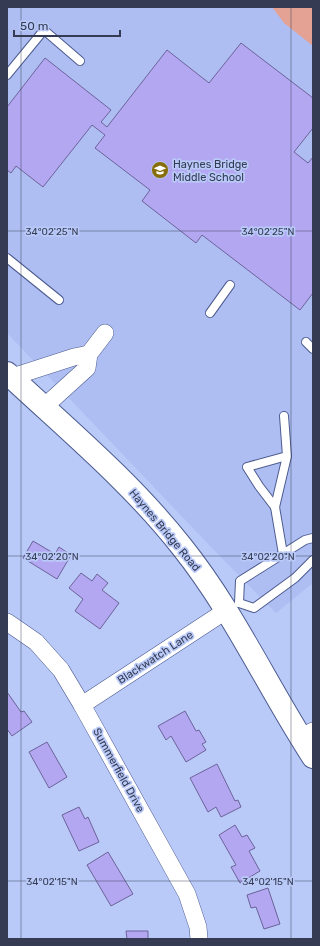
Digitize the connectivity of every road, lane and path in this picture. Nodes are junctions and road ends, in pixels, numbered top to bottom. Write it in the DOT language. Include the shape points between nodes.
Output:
graph roads {
  1 [pos="80,61"];
  2 [pos="7,75"];
  3 [pos="7,258"];
  4 [pos="230,285"];
  5 [pos="59,300"];
  6 [pos="210,313"];
  7 [pos="105,334"];
  8 [pos="306,342"];
  9 [pos="313,349"];
  10 [pos="90,354"];
  11 [pos="9,375"];
  12 [pos="44,407"];
  13 [pos="284,416"];
  14 [pos="287,456"];
  15 [pos="275,507"];
  16 [pos="313,538"];
  17 [pos="283,554"];
  18 [pos="313,560"];
  19 [pos="233,606"];
  20 [pos="7,622"];
  21 [pos="82,705"];
  22 [pos="307,734"];
  23 [pos="313,757"];
  24 [pos="199,939"];
  1 -- 2 [label="lane" via="44,30"];
  3 -- 5 [label="lane"];
  4 -- 6 [label="lane"];
  7 -- 10 [label="street"];
  8 -- 9 [label="lane"];
  10 -- 11 [label="street"];
  10 -- 12 [label="street" via="87,368"];
  11 -- 12 [label="main road, Haynes Bridge Road"];
  12 -- 19 [label="main road, Haynes Bridge Road" via="132,490"];
  13 -- 14 [label="lane"];
  14 -- 15 [label="lane"];
  14 -- 15 [label="lane" via="248,467"];
  15 -- 17 [label="lane"];
  16 -- 17 [label="lane"];
  17 -- 19 [label="lane" via="240,581"];
  18 -- 19 [label="lane" via="295,578 254,608"];
  19 -- 21 [label="street, Blackwatch Lane"];
  19 -- 22 [label="main road, Haynes Bridge Road"];
  20 -- 21 [label="street, Summerfield Drive" via="36,642 61,670"];
  21 -- 24 [label="street, Summerfield Drive" via="187,894"];
  22 -- 23 [label="main road, Haynes Bridge Road"];
}
